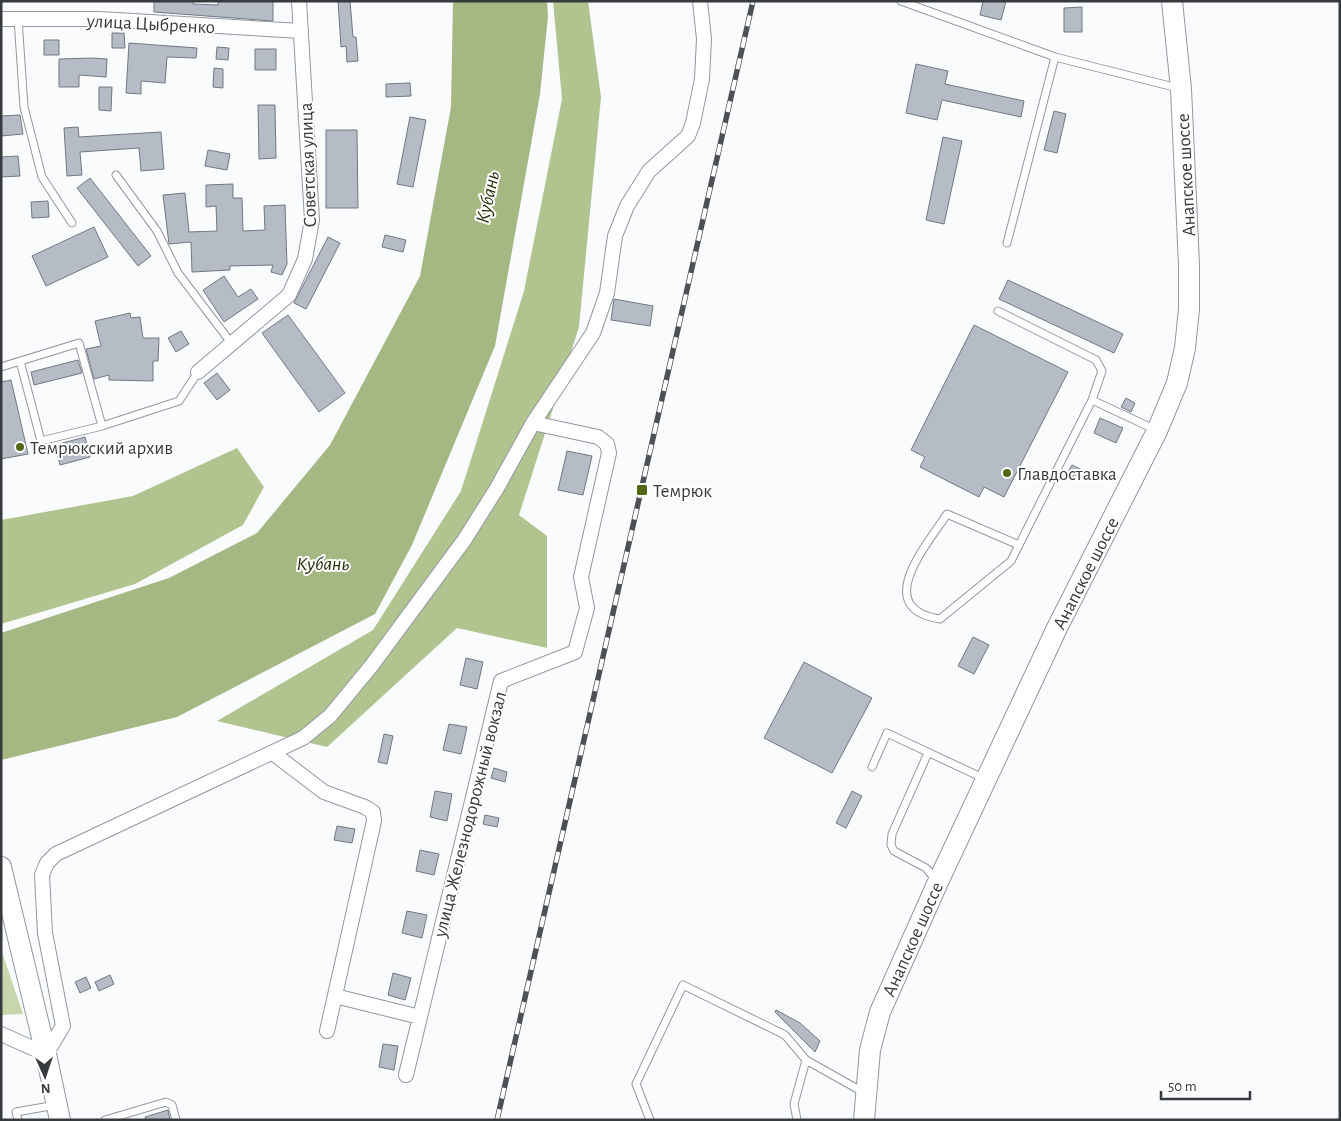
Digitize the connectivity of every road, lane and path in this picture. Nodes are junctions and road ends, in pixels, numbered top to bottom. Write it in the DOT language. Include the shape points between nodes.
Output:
graph roads {
  1 [pos="299,1"];
  2 [pos="700,1"];
  3 [pos="901,1"];
  4 [pos="1172,1"];
  5 [pos="1,19"];
  6 [pos="18,19"];
  7 [pos="301,31"];
  8 [pos="1054,57"];
  9 [pos="1181,89"];
  10 [pos="116,175"];
  11 [pos="72,223"];
  12 [pos="1007,243"];
  13 [pos="998,311"];
  14 [pos="232,344"];
  15 [pos="20,361"];
  16 [pos="1,367"];
  17 [pos="198,372"];
  18 [pos="1092,400"];
  19 [pos="533,423"];
  20 [pos="102,426"];
  21 [pos="1157,431"];
  22 [pos="1019,545"];
  23 [pos="928,753"];
  24 [pos="274,754"];
  25 [pos="872,767"];
  26 [pos="986,779"];
  27 [pos="1,867"];
  28 [pos="938,882"];
  29 [pos="335,996"];
  30 [pos="420,1017"];
  31 [pos="327,1031"];
  32 [pos="1,1034"];
  33 [pos="46,1054"];
  34 [pos="806,1060"];
  35 [pos="406,1075"];
  36 [pos="866,1093"];
  37 [pos="58,1112"];
  38 [pos="18,1120"];
  39 [pos="105,1120"];
  40 [pos="176,1120"];
  41 [pos="650,1120"];
  42 [pos="797,1120"];
  43 [pos="864,1120"];
  1 -- 7 [label="street, Советская улица"];
  2 -- 19 [label="street" via="704,39 702,79 688,136 649,171 627,206 615,236 607,292 594,333"];
  3 -- 8 [label="lane"];
  4 -- 9 [label="street, Анапское шоссе"];
  5 -- 6 [label="street, улица Цыбренко"];
  6 -- 7 [label="street, улица Цыбренко" via="99,19"];
  6 -- 11 [label="lane" via="24,107 42,177"];
  7 -- 14 [label="street, Советская улица" via="312,220 305,258 289,296"];
  8 -- 9 [label="lane"];
  8 -- 12 [label="lane"];
  9 -- 21 [label="street, Анапское шоссе" via="1189,310 1177,383"];
  10 -- 14 [label="lane" via="157,231 178,272"];
  13 -- 18 [label="lane" via="1096,360 1102,371"];
  14 -- 17 [label="street, Советская улица"];
  15 -- 16 [label="lane"];
  15 -- 20 [label="lane" via="41,442"];
  15 -- 20 [label="lane" via="78,343"];
  17 -- 20 [label="lane" via="179,401"];
  18 -- 21 [label="lane"];
  18 -- 22 [label="lane"];
  19 -- 24 [label="street" via="465,539 372,664 330,716 303,738"];
  19 -- 30 [label="street, улица Железнодорожный вокзал" via="598,437 607,444 609,453 582,577 587,608 575,652 501,680"];
  21 -- 26 [label="street, Анапское шоссе" via="1057,628"];
  22 -- 22 [label="lane" via="1011,561 940,619 926,617 912,609 906,596 909,573 948,514"];
  23 -- 25 [label="lane" via="887,733"];
  23 -- 26 [label="lane"];
  23 -- 28 [label="lane" via="892,834 891,844 894,851 926,868"];
  24 -- 29 [label="street" via="324,792 373,812 374,821"];
  24 -- 33 [label="street" via="56,854 47,862 42,876 45,933 63,1026"];
  26 -- 28 [label="street, Анапское шоссе"];
  27 -- 33 [label="street"];
  28 -- 36 [label="street, Анапское шоссе" via="880,1012 870,1050"];
  29 -- 30 [label="street"];
  29 -- 31 [label="street"];
  30 -- 35 [label="street, улица Железнодорожный вокзал"];
  32 -- 33 [label="street"];
  33 -- 37 [label="street"];
  34 -- 36 [label="lane"];
  34 -- 41 [label="lane" via="785,1036 683,985 636,1084"];
  34 -- 42 [label="lane" via="794,1104"];
  36 -- 43 [label="street, Анапское шоссе"];
  37 -- 38 [label="lane" via="16,1112"];
  39 -- 40 [label="lane" via="166,1102 172,1105"];
}
